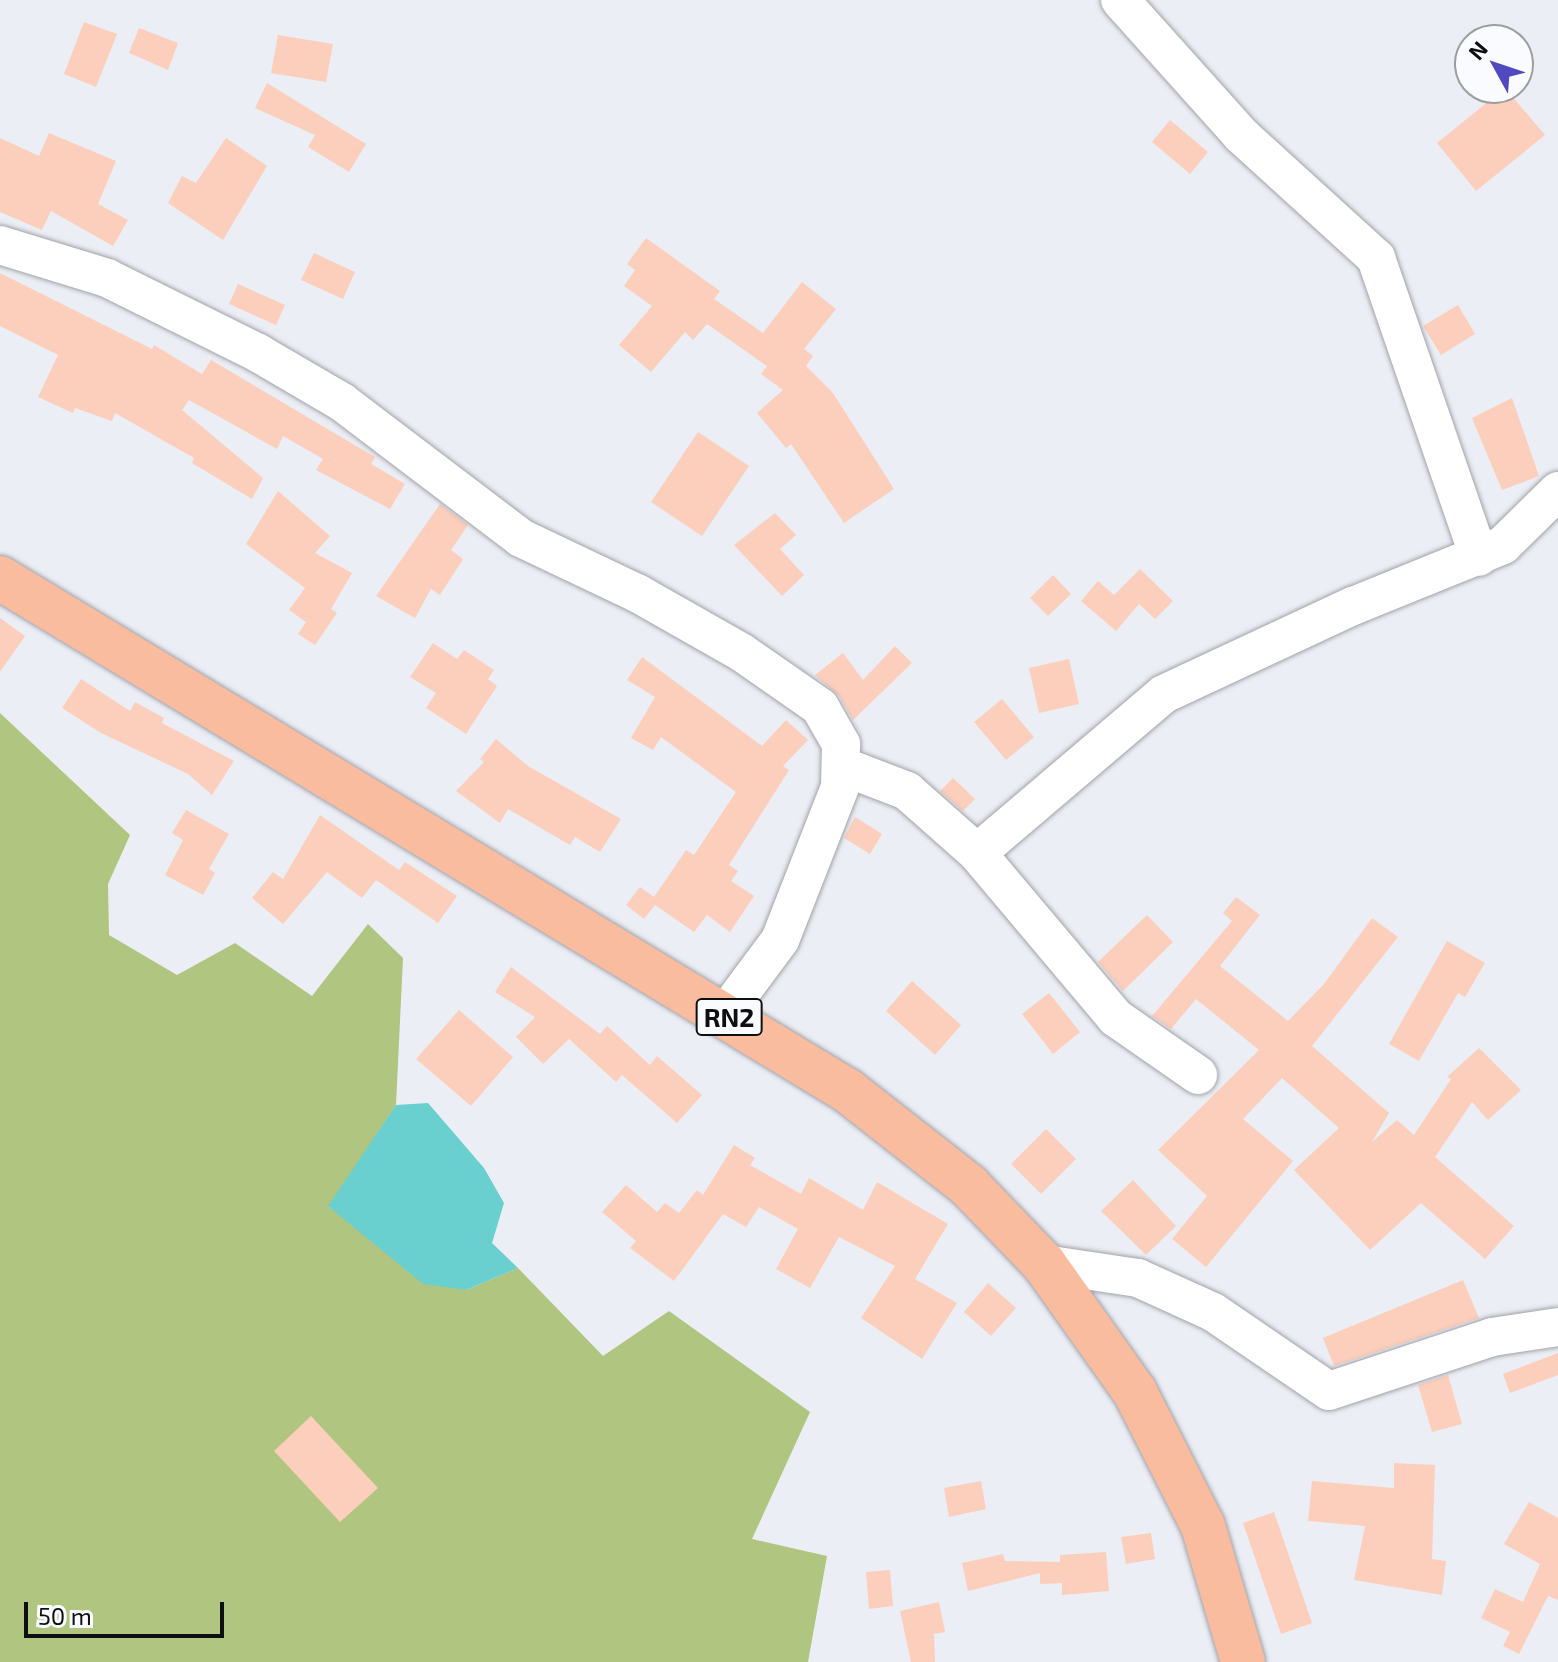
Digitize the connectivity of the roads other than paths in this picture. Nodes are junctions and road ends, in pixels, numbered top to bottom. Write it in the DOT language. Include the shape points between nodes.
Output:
graph roads {
  1 [pos="1120,0"];
  2 [pos="0,245"];
  3 [pos="1558,491"];
  4 [pos="1479,557"];
  5 [pos="0,578"];
  6 [pos="842,766"];
  7 [pos="977,853"];
  8 [pos="725,1014"];
  9 [pos="1198,1075"];
  10 [pos="1044,1264"];
  11 [pos="1558,1327"];
  12 [pos="1243,1662"];
  1 -- 4 [label="street" via="1241,135 1376,258"];
  2 -- 6 [label="street" via="107,278 258,353 342,402 521,538 637,593 800,690 834,727"];
  3 -- 4 [label="street" via="1537,517"];
  4 -- 7 [label="street" via="1353,606 1176,686"];
  5 -- 8 [label="highway, RN2"];
  6 -- 7 [label="street" via="907,791"];
  6 -- 8 [label="street" via="832,811 780,940"];
  7 -- 9 [label="street" via="1116,1018"];
  8 -- 10 [label="highway, RN2" via="906,1133 969,1186"];
  10 -- 11 [label="street" via="1138,1278 1213,1312 1329,1391 1492,1337"];
  10 -- 12 [label="highway, RN2" via="1135,1392 1174,1460 1203,1526"];
}
